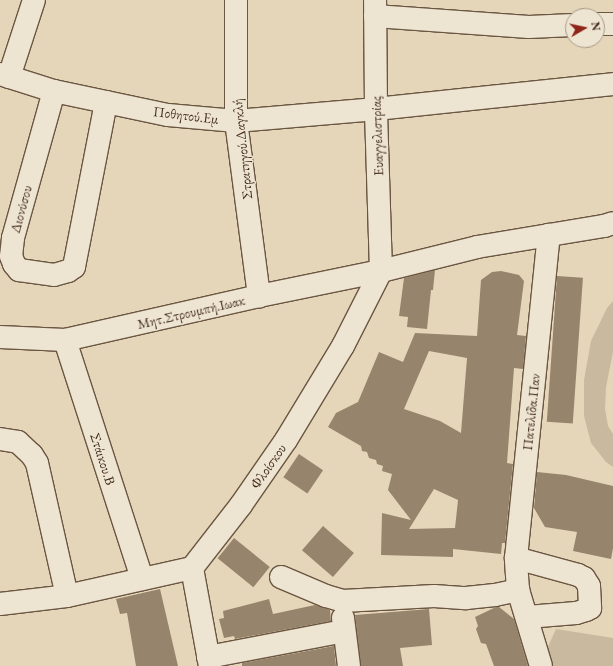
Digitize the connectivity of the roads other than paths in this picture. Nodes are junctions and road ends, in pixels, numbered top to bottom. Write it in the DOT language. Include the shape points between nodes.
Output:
graph roads {
  1 [pos="34,0"];
  2 [pos="236,0"];
  3 [pos="375,8"];
  4 [pos="565,25"];
  5 [pos="4,76"];
  6 [pos="613,84"];
  7 [pos="54,91"];
  8 [pos="106,102"];
  9 [pos="376,109"];
  10 [pos="236,121"];
  11 [pos="613,223"];
  12 [pos="549,235"];
  13 [pos="382,271"];
  14 [pos="259,296"];
  15 [pos="0,336"];
  16 [pos="64,340"];
  17 [pos="0,439"];
  18 [pos="516,558"];
  19 [pos="192,568"];
  20 [pos="280,577"];
  21 [pos="142,579"];
  22 [pos="518,590"];
  23 [pos="67,596"];
  24 [pos="343,601"];
  25 [pos="0,604"];
  26 [pos="527,617"];
  27 [pos="344,631"];
  28 [pos="209,661"];
  29 [pos="349,666"];
  30 [pos="541,666"];
  1 -- 5 [label="street"];
  2 -- 10 [label="street, Στρατηγού.Δαγκλή"];
  3 -- 4 [label="street" via="529,27"];
  3 -- 9 [label="street, Ευαγγελιστρίας"];
  5 -- 7 [label="street, Ποθητού.Εμ"];
  6 -- 9 [label="street, Ποθητού.Εμ"];
  7 -- 8 [label="street, Ποθητού.Εμ"];
  7 -- 8 [label="street, Διονύσου" via="13,238 11,256 19,270 54,275 74,267"];
  8 -- 10 [label="street, Ποθητού.Εμ" via="168,115"];
  9 -- 10 [label="street, Ποθητού.Εμ"];
  9 -- 13 [label="street, Ευαγγελιστρίας"];
  10 -- 14 [label="street, Στρατηγού.Δαγκλή"];
  11 -- 12 [label="street, Μητ.Στρουμπή.Ιωακ"];
  12 -- 13 [label="street, Μητ.Στρουμπή.Ιωακ" via="477,247"];
  12 -- 18 [label="street, Πατελίδα.Παν"];
  13 -- 14 [label="street, Μητ.Στρουμπή.Ιωακ"];
  13 -- 19 [label="street, Φλοίσκου" via="344,346 286,440"];
  14 -- 16 [label="street, Μητ.Στρουμπή.Ιωακ"];
  15 -- 16 [label="street, Μητ.Στρουμπή.Ιωακ"];
  16 -- 21 [label="street, Στάικου.Β"];
  17 -- 23 [label="street" via="18,442 37,463"];
  18 -- 22 [label="street, Πατελίδα.Παν"];
  18 -- 26 [label="street" via="578,575 584,578 589,586 590,608 576,613"];
  19 -- 21 [label="street"];
  19 -- 28 [label="street"];
  20 -- 24 [label="street"];
  21 -- 23 [label="street"];
  22 -- 24 [label="street" via="466,598 434,596"];
  22 -- 26 [label="street, Πατελίδα.Παν"];
  23 -- 25 [label="street"];
  24 -- 27 [label="street"];
  26 -- 30 [label="street, Πατελίδα.Παν"];
  27 -- 28 [label="street"];
  27 -- 29 [label="street"];
}
